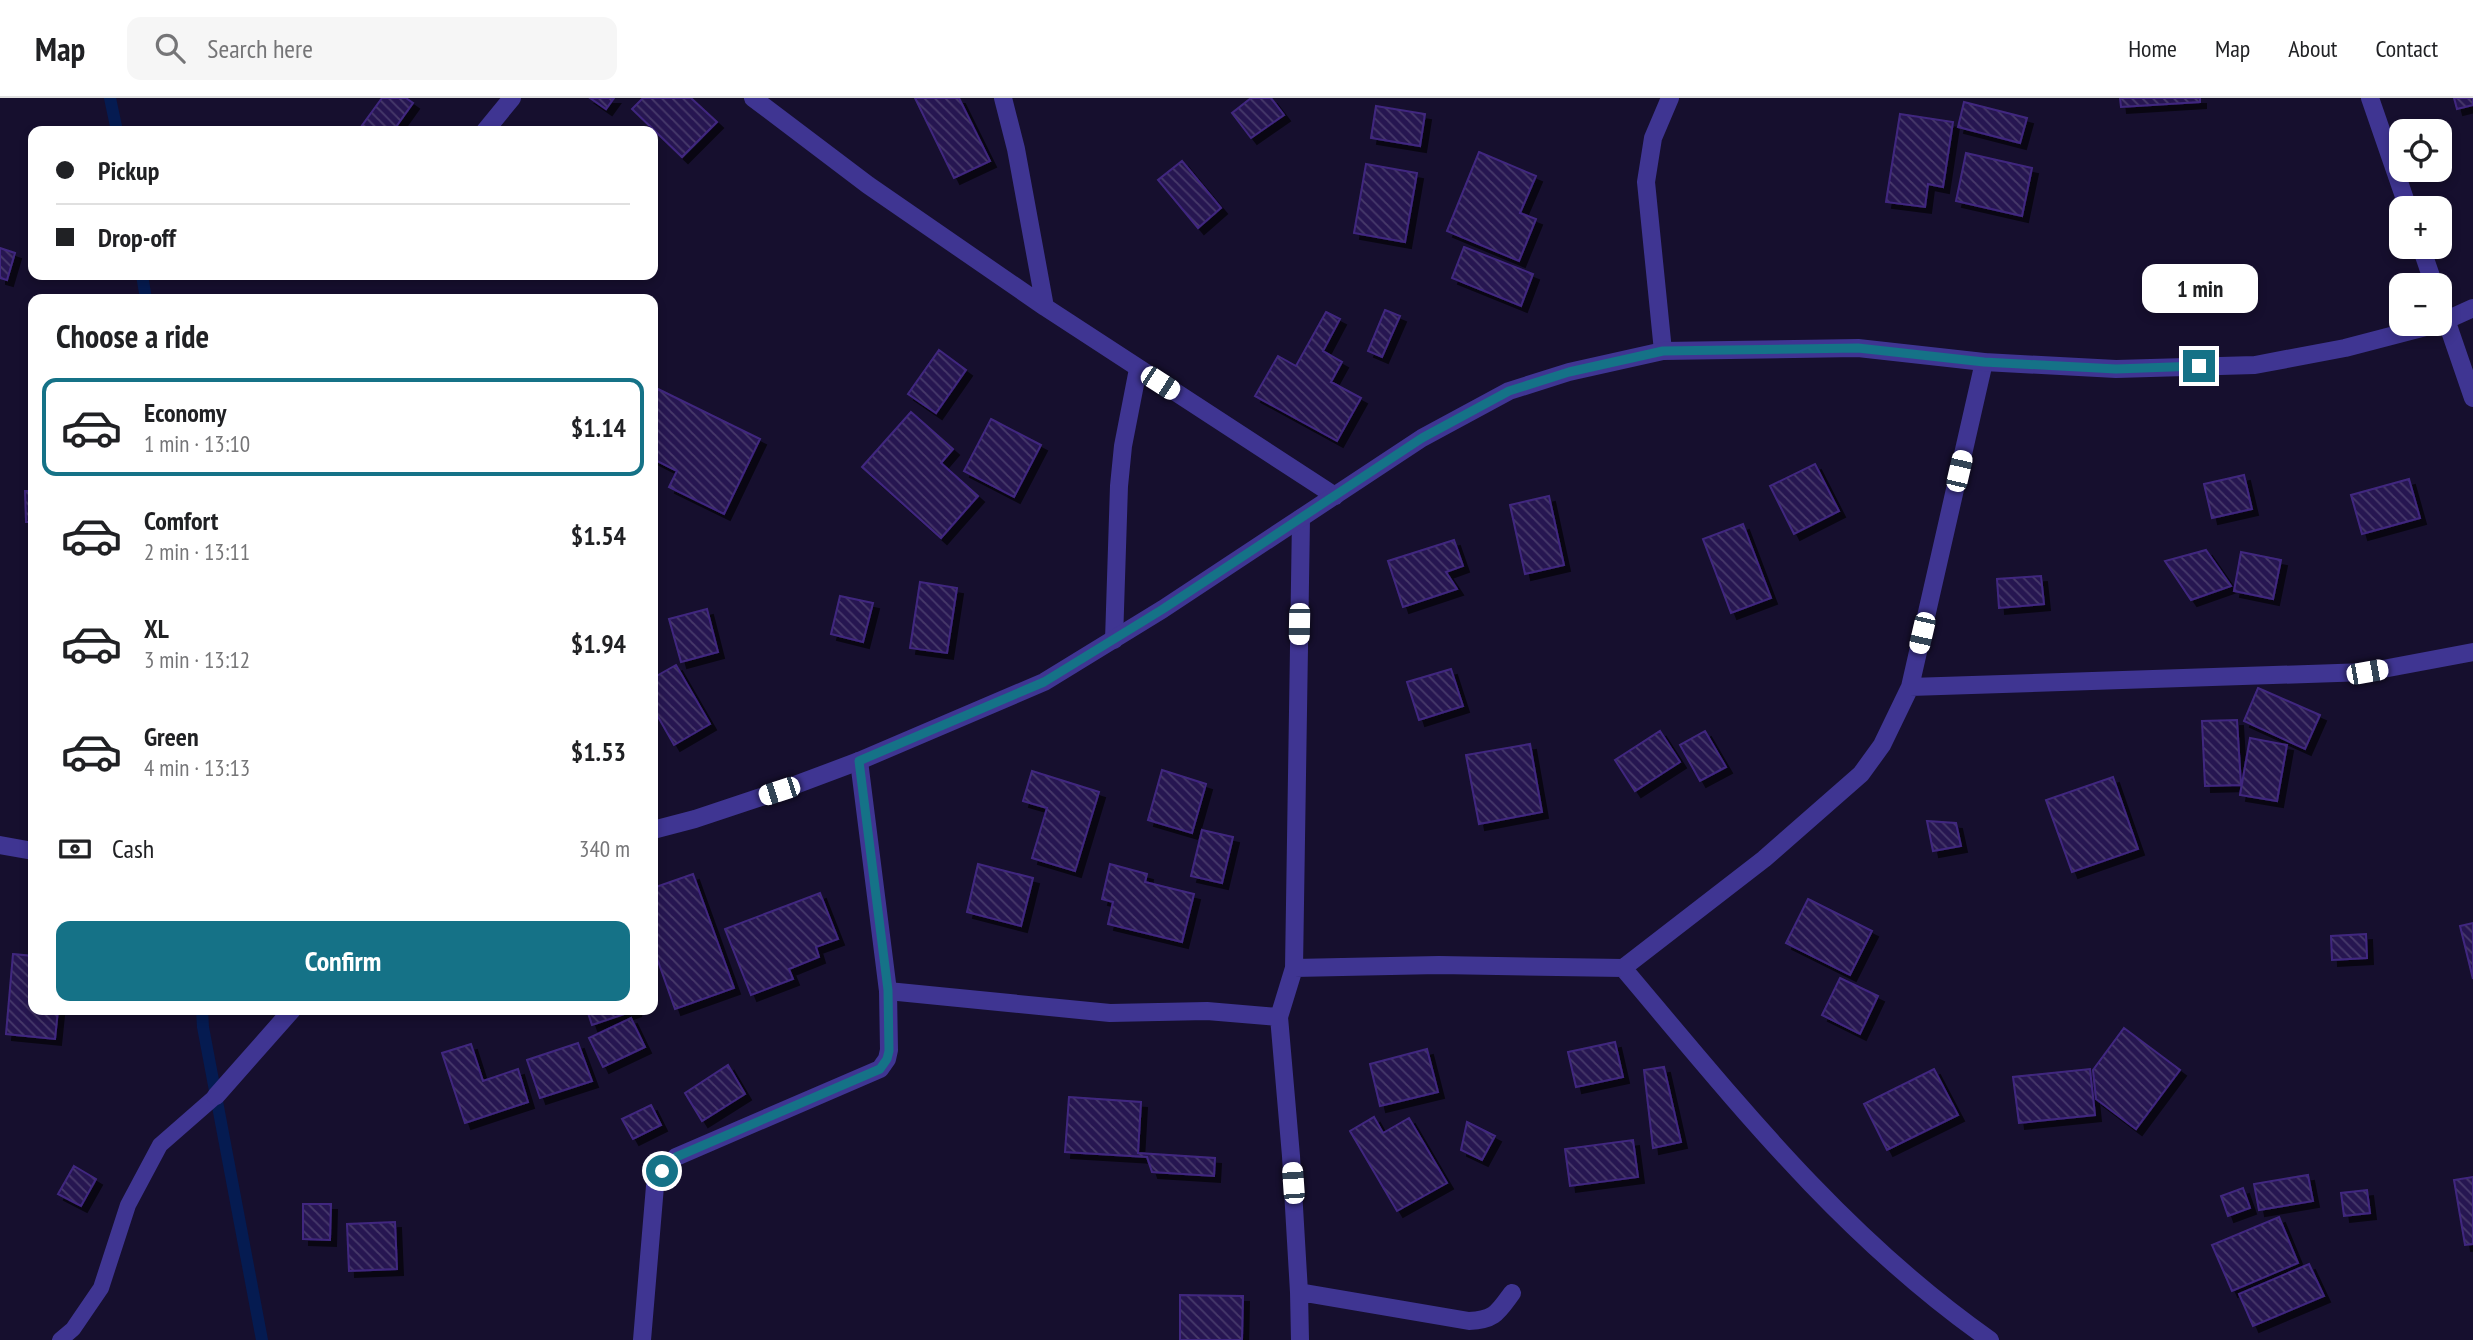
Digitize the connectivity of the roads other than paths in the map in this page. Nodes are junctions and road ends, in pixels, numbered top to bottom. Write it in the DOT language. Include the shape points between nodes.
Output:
graph roads {
  1 [pos="512,98"];
  2 [pos="753,98"];
  3 [pos="1003,98"];
  4 [pos="1670,98"];
  5 [pos="2370,98"];
  6 [pos="489,126"];
  7 [pos="2404,196"];
  8 [pos="1045,306"];
  9 [pos="2473,308"];
  10 [pos="2452,318"];
  11 [pos="2391,336"];
  12 [pos="2447,336"];
  13 [pos="1663,351"];
  14 [pos="1984,362"];
  15 [pos="1138,369"];
  16 [pos="2473,398"];
  17 [pos="1335,496"];
  18 [pos="1300,518"];
  19 [pos="1114,640"];
  20 [pos="2473,652"];
  21 [pos="1910,687"];
  22 [pos="859,761"];
  23 [pos="658,829"];
  24 [pos="0,845"];
  25 [pos="28,849"];
  26 [pos="1294,968"];
  27 [pos="1623,968"];
  28 [pos="888,990"];
  29 [pos="288,1015"];
  30 [pos="1279,1017"];
  31 [pos="216,1096"];
  32 [pos="1299,1292"];
  33 [pos="1513,1293"];
  34 [pos="61,1340"];
  35 [pos="642,1340"];
  36 [pos="1300,1340"];
  37 [pos="1990,1340"];
  1 -- 6 [label="street"];
  2 -- 8 [label="street" via="868,185"];
  3 -- 8 [label="street"];
  4 -- 13 [label="street" via="1653,138 1646,182"];
  5 -- 7 [label="street"];
  8 -- 15 [label="street"];
  9 -- 10 [label="street"];
  11 -- 14 [label="street" via="2255,365 2116,369"];
  12 -- 16 [label="street"];
  13 -- 14 [label="street" via="1858,348"];
  13 -- 17 [label="street" via="1509,391 1422,438"];
  14 -- 21 [label="street"];
  15 -- 17 [label="street"];
  15 -- 19 [label="street" via="1119,486"];
  17 -- 18 [label="street"];
  18 -- 19 [label="street"];
  18 -- 26 [label="street"];
  19 -- 22 [label="street" via="1044,682"];
  20 -- 21 [label="street" via="2367,672"];
  21 -- 27 [label="street" via="1882,745 1861,774 1764,859"];
  22 -- 23 [label="street"];
  22 -- 28 [label="street"];
  24 -- 25 [label="street"];
  26 -- 27 [label="street"];
  26 -- 30 [label="street"];
  27 -- 37 [label="street" via="1833,1209 1940,1305"];
  28 -- 30 [label="street" via="1110,1013 1207,1011"];
  28 -- 35 [label="street" via="889,1051 880,1069 676,1157 662,1171 655,1186"];
  29 -- 31 [label="street"];
  30 -- 32 [label="street"];
  31 -- 34 [label="lane" via="160,1145 128,1205 101,1288"];
  32 -- 33 [label="street" via="1469,1321 1494,1316"];
  32 -- 36 [label="street"];
}
